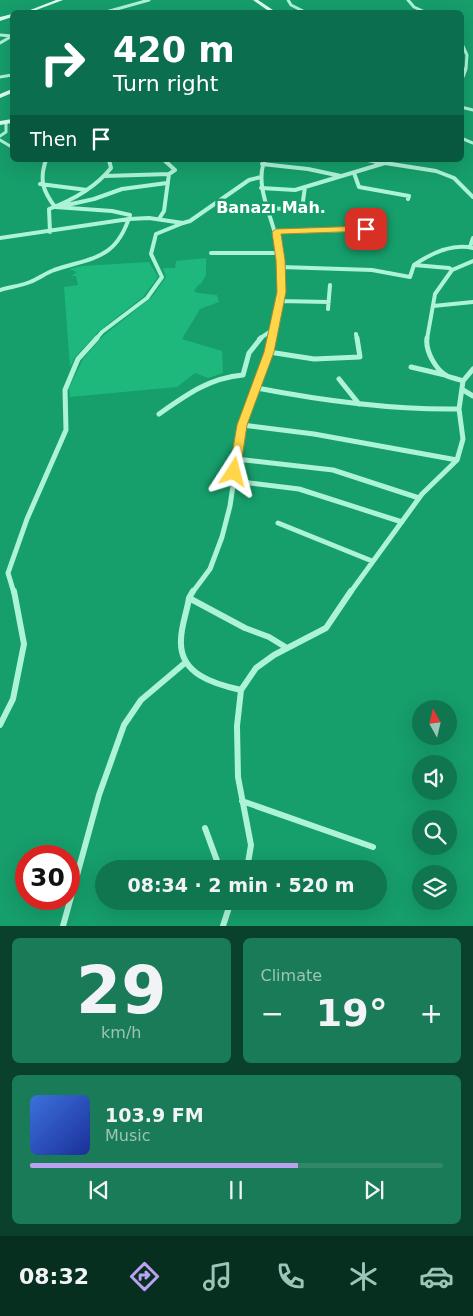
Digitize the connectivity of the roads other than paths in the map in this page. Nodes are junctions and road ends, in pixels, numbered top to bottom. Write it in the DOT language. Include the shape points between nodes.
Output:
graph roads {
  1 [pos="61,0"];
  2 [pos="149,0"];
  3 [pos="255,0"];
  4 [pos="288,0"];
  5 [pos="408,0"];
  6 [pos="34,10"];
  7 [pos="113,10"];
  8 [pos="270,10"];
  9 [pos="301,10"];
  10 [pos="421,10"];
  11 [pos="464,46"];
  12 [pos="466,69"];
  13 [pos="464,74"];
  14 [pos="6,122"];
  15 [pos="0,136"];
  16 [pos="0,140"];
  17 [pos="10,146"];
  18 [pos="46,162"];
  19 [pos="110,162"];
  20 [pos="166,162"];
  21 [pos="264,162"];
  22 [pos="379,162"];
  23 [pos="385,163"];
  24 [pos="354,173"];
  25 [pos="170,174"];
  26 [pos="105,176"];
  27 [pos="342,176"];
  28 [pos="261,177"];
  29 [pos="167,183"];
  30 [pos="40,184"];
  31 [pos="305,187"];
  32 [pos="261,188"];
  33 [pos="88,190"];
  34 [pos="473,197"];
  35 [pos="408,199"];
  36 [pos="55,207"];
  37 [pos="269,209"];
  38 [pos="130,219"];
  39 [pos="159,219"];
  40 [pos="183,223"];
  41 [pos="378,229"];
  42 [pos="50,232"];
  43 [pos="276,232"];
  44 [pos="0,238"];
  45 [pos="473,238"];
  46 [pos="472,248"];
  47 [pos="279,253"];
  48 [pos="212,254"];
  49 [pos="473,261"];
  50 [pos="414,265"];
  51 [pos="281,267"];
  52 [pos="452,270"];
  53 [pos="330,285"];
  54 [pos="0,290"];
  55 [pos="280,301"];
  56 [pos="329,302"];
  57 [pos="473,302"];
  58 [pos="433,306"];
  59 [pos="328,309"];
  60 [pos="274,329"];
  61 [pos="356,334"];
  62 [pos="269,352"];
  63 [pos="411,367"];
  64 [pos="473,369"];
  65 [pos="448,376"];
  66 [pos="339,379"];
  67 [pos="463,381"];
  68 [pos="257,388"];
  69 [pos="463,390"];
  70 [pos="473,396"];
  71 [pos="359,404"];
  72 [pos="459,409"];
  73 [pos="159,414"];
  74 [pos="242,425"];
  75 [pos="236,458"];
  76 [pos="457,460"];
  77 [pos="233,481"];
  78 [pos="420,498"];
  79 [pos="402,522"];
  80 [pos="278,523"];
  81 [pos="372,561"];
  82 [pos="189,598"];
  83 [pos="288,648"];
  84 [pos="186,662"];
  85 [pos="241,690"];
  86 [pos="0,726"];
  87 [pos="242,801"];
  88 [pos="205,828"];
  89 [pos="373,848"];
  90 [pos="217,860"];
  91 [pos="248,860"];
  92 [pos="228,910"];
  93 [pos="63,926"];
  94 [pos="223,926"];
  1 -- 6 [label="main road"];
  2 -- 7 [label="street"];
  3 -- 8 [label="main road"];
  4 -- 9 [label="street"];
  5 -- 10 [label="street"];
  11 -- 12 [label="street"];
  12 -- 13 [label="street"];
  14 -- 15 [label="street" via="6,132"];
  16 -- 17 [label="street"];
  18 -- 30 [label="street"];
  19 -- 26 [label="street" via="111,168"];
  20 -- 25 [label="street" via="175,170"];
  21 -- 27 [label="street"];
  21 -- 28 [label="street"];
  22 -- 23 [label="street"];
  23 -- 24 [label="street"];
  23 -- 34 [label="street" via="436,171 454,178"];
  24 -- 27 [label="street"];
  24 -- 35 [label="street" via="359,187 409,196"];
  25 -- 26 [label="street"];
  25 -- 29 [label="street"];
  26 -- 33 [label="street"];
  27 -- 31 [label="street"];
  28 -- 32 [label="street"];
  28 -- 40 [label="street" via="249,180"];
  29 -- 36 [label="street" via="122,189"];
  29 -- 39 [label="street" via="164,211"];
  30 -- 33 [label="street"];
  30 -- 36 [label="street"];
  31 -- 32 [label="street" via="284,190"];
  31 -- 37 [label="street" via="302,208"];
  32 -- 37 [label="street"];
  33 -- 36 [label="street"];
  36 -- 38 [label="street" via="79,211 109,210 130,215"];
  36 -- 42 [label="street" via="49,209"];
  37 -- 43 [label="street"];
  38 -- 39 [label="street"];
  38 -- 42 [label="street"];
  38 -- 54 [label="street" via="122,239 97,258"];
  39 -- 40 [label="street"];
  40 -- 86 [label="street" via="156,234 151,254 162,277 147,298 102,332 78,359 65,390 66,430 27,519 8,573 24,644 13,700"];
  41 -- 43 [label="street"];
  42 -- 44 [label="street"];
  43 -- 47 [label="street"];
  45 -- 46 [label="street"];
  46 -- 50 [label="street" via="452,248 420,259"];
  47 -- 48 [label="street"];
  47 -- 51 [label="street"];
  49 -- 52 [label="street"];
  50 -- 51 [label="street" via="410,277 372,270"];
  50 -- 52 [label="street"];
  51 -- 55 [label="street"];
  52 -- 58 [label="street" via="435,294"];
  53 -- 56 [label="street"];
  55 -- 56 [label="street"];
  55 -- 60 [label="street"];
  56 -- 59 [label="street"];
  57 -- 58 [label="street"];
  58 -- 65 [label="street" via="426,343 430,356"];
  60 -- 62 [label="street"];
  60 -- 73 [label="street" via="255,341 247,354 243,375 209,380"];
  61 -- 62 [label="street" via="360,357 322,359"];
  62 -- 68 [label="street"];
  63 -- 65 [label="street"];
  64 -- 67 [label="street"];
  65 -- 67 [label="street"];
  66 -- 71 [label="street"];
  67 -- 69 [label="street"];
  68 -- 71 [label="street"];
  68 -- 74 [label="street"];
  69 -- 70 [label="street"];
  69 -- 72 [label="street"];
  71 -- 72 [label="street" via="401,409"];
  72 -- 76 [label="street" via="463,439"];
  74 -- 75 [label="street"];
  74 -- 76 [label="street" via="314,434"];
  75 -- 77 [label="street"];
  75 -- 78 [label="street" via="332,470"];
  76 -- 78 [label="street"];
  77 -- 79 [label="street" via="299,489"];
  77 -- 82 [label="street" via="227,520 210,569"];
  78 -- 79 [label="street"];
  79 -- 81 [label="street"];
  80 -- 81 [label="street"];
  81 -- 83 [label="street" via="326,628"];
  82 -- 83 [label="street"];
  82 -- 84 [label="street" via="181,645"];
  83 -- 85 [label="street" via="256,668"];
  84 -- 85 [label="street" via="194,674 214,685"];
  84 -- 93 [label="street" via="141,700 124,725 99,795"];
  85 -- 87 [label="street" via="237,726"];
  87 -- 89 [label="street"];
  87 -- 91 [label="street" via="251,845"];
  88 -- 90 [label="street"];
  92 -- 94 [label="street"];
}
